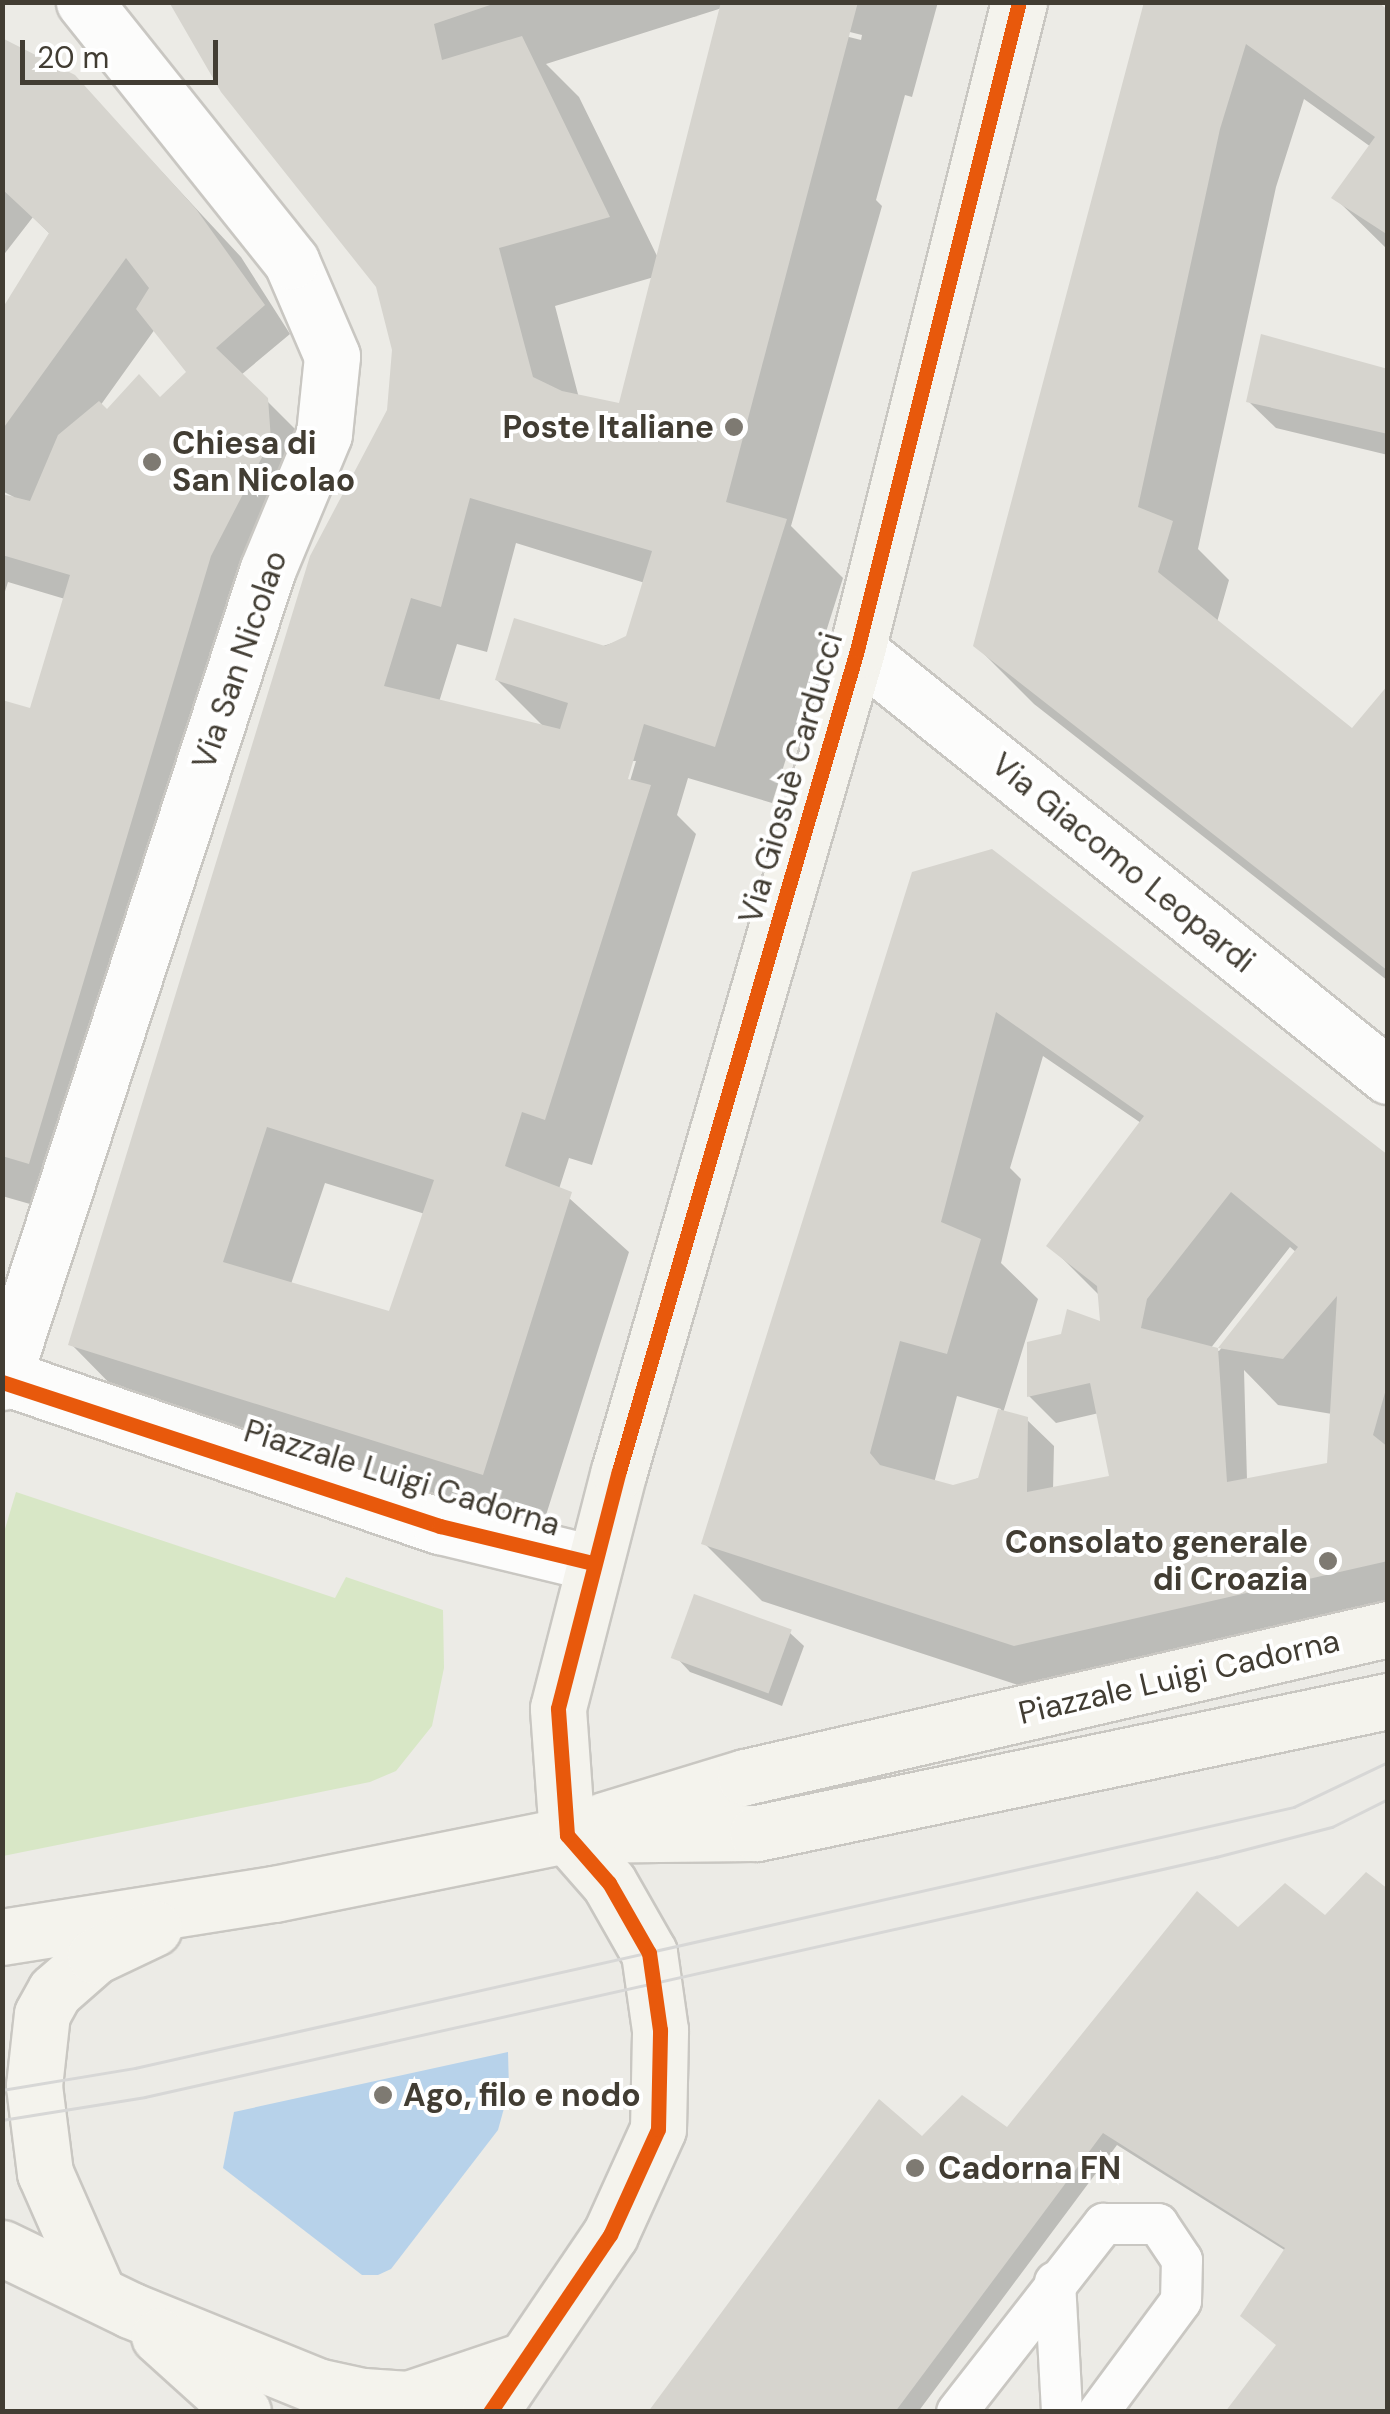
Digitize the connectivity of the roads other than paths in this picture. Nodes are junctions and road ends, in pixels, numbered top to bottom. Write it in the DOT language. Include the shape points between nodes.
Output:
graph roads {
  1 [pos="84,2"];
  2 [pos="1019,2"];
  3 [pos="857,650"];
  4 [pos="1388,1076"];
  5 [pos="3,1380"];
  6 [pos="593,1563"];
  7 [pos="1388,1629"];
  8 [pos="1388,1701"];
  9 [pos="566,1834"];
  10 [pos="274,1894"];
  11 [pos="2,1937"];
  12 [pos="2,2248"];
  13 [pos="1056,2282"];
  14 [pos="113,2300"];
  15 [pos="524,2360"];
  16 [pos="243,2412"];
  17 [pos="490,2412"];
  18 [pos="957,2412"];
  19 [pos="1062,2412"];
  20 [pos="1099,2412"];
  1 -- 5 [label="street, Via San Nicolao" via="291,262 332,356 324,434 268,571"];
  2 -- 3 [label="street, Via Giosuè Carducci"];
  3 -- 4 [label="street, Via Giacomo Leopardi"];
  3 -- 6 [label="street, Via Giosuè Carducci"];
  5 -- 6 [label="street, Piazzale Luigi Cadorna" via="440,1526"];
  6 -- 9 [label="street, Piazzale Luigi Cadorna" via="558,1708"];
  7 -- 9 [label="street, Piazzale Luigi Cadorna" via="746,1777 652,1801"];
  8 -- 9 [label="street, Piazzale Luigi Cadorna" via="758,1833"];
  9 -- 10 [label="street, Piazzale Luigi Cadorna"];
  9 -- 15 [label="street" via="610,1883 648,1954 660,2030 658,2129 610,2236"];
  10 -- 11 [label="street, Piazzale Luigi Cadorna"];
  10 -- 14 [label="street, Piazzale Luigi Cadorna" via="162,1924 94,1956 55,1991 42,2014 34,2086 45,2173"];
  12 -- 14 [label="street, Piazzale Luigi Cadorna"];
  13 -- 18 [label="lane"];
  13 -- 19 [label="lane"];
  13 -- 20 [label="lane" via="1104,2224 1158,2224 1182,2260 1181,2301"];
  14 -- 15 [label="street, Piazzale Luigi Cadorna" via="317,2386 363,2396 408,2399"];
  14 -- 16 [label="street, Piazzale Luigi Cadorna"];
  15 -- 17 [label="street"];
}
